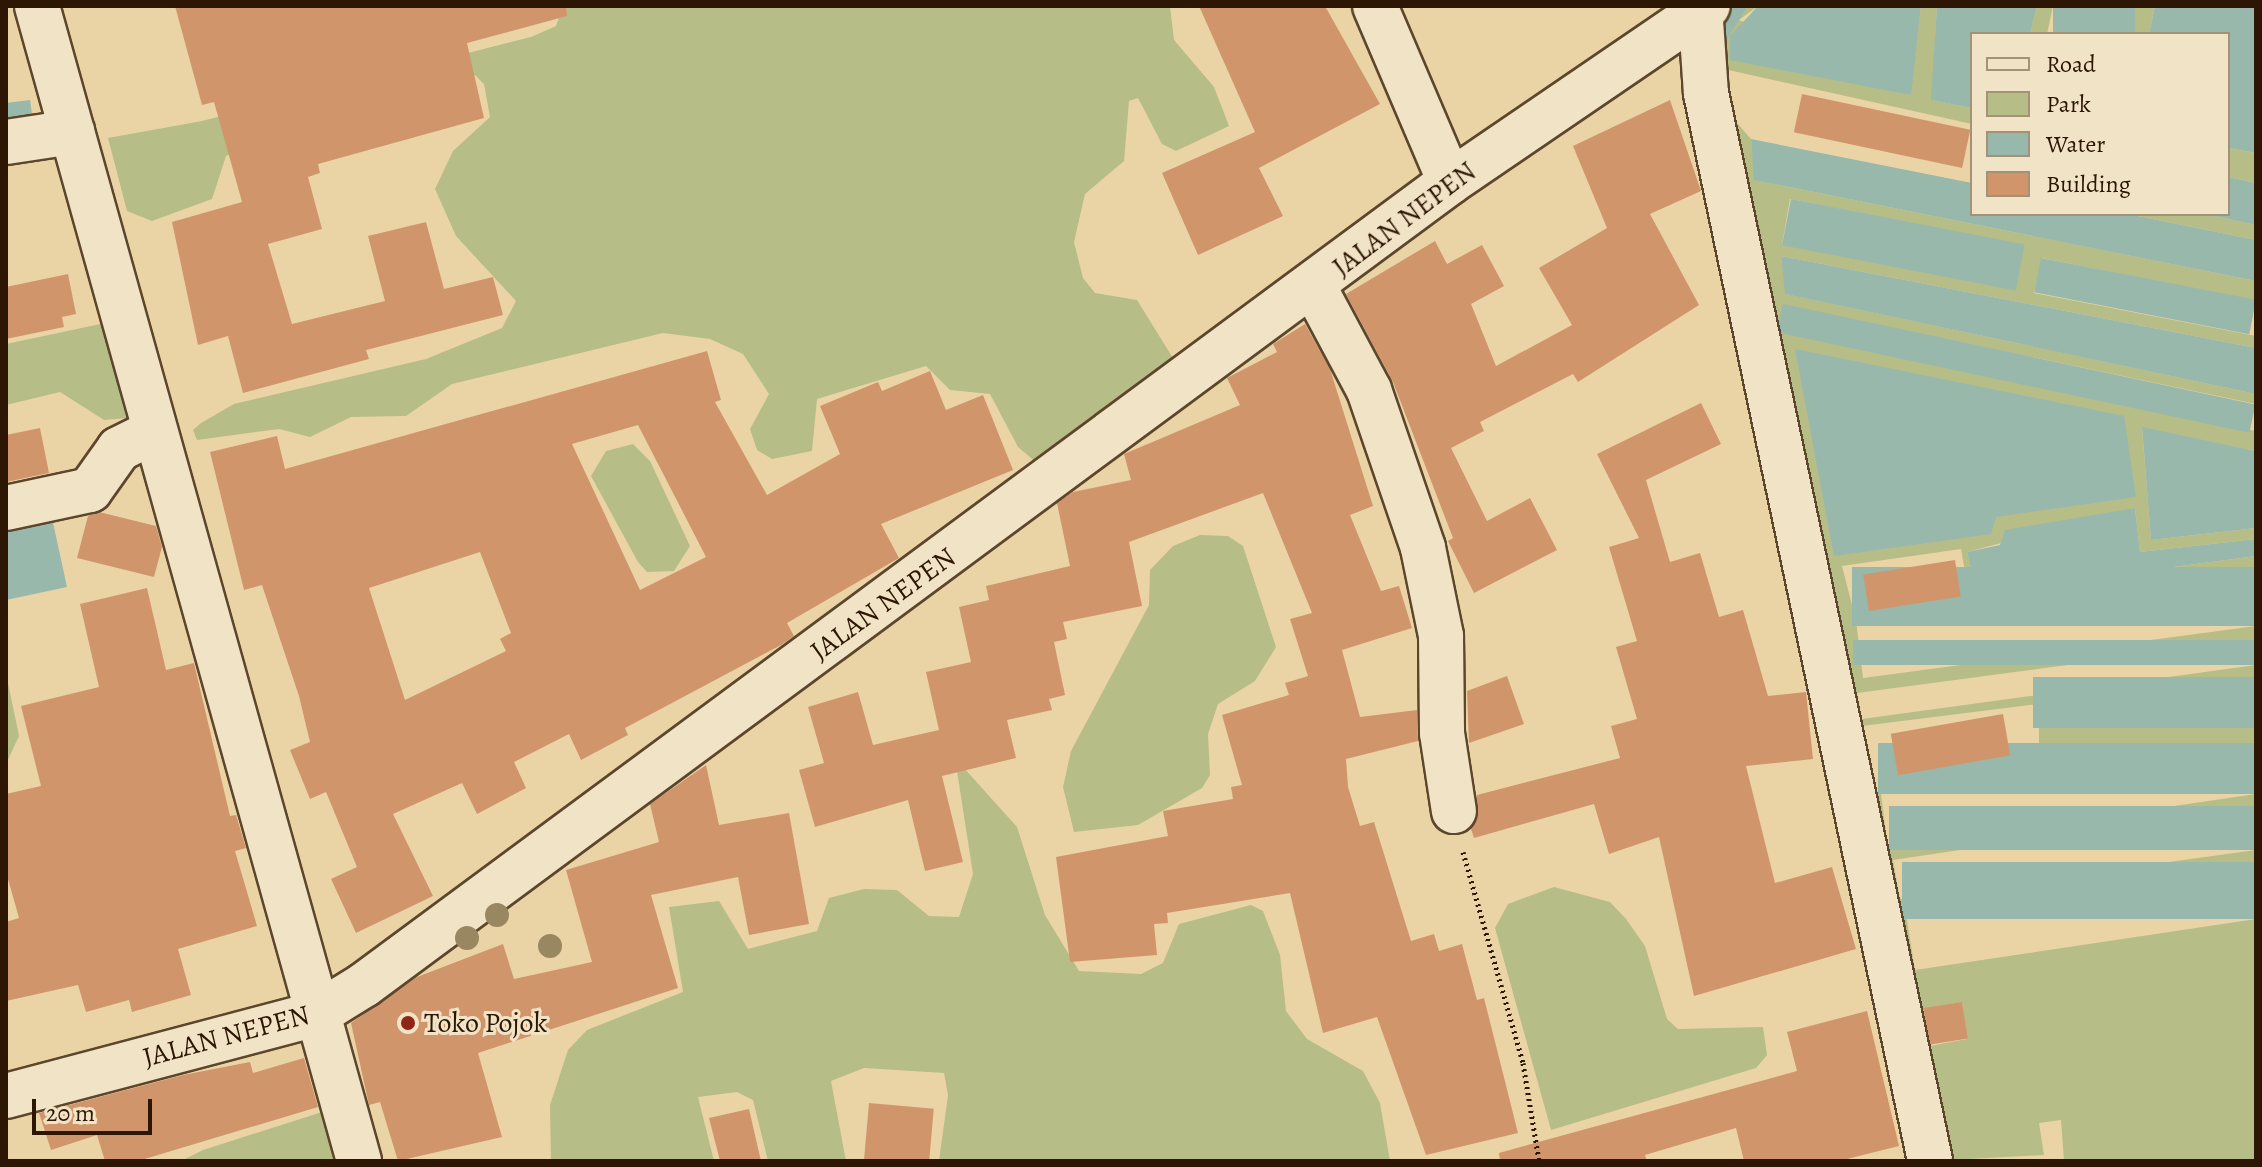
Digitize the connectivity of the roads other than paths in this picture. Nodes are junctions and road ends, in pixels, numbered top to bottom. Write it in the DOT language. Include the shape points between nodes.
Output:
graph roads {
  1 [pos="37,6"];
  2 [pos="1375,6"];
  3 [pos="1703,8"];
  4 [pos="72,132"];
  5 [pos="6,142"];
  6 [pos="1450,182"];
  7 [pos="1314,287"];
  8 [pos="155,431"];
  9 [pos="6,508"];
  10 [pos="1454,811"];
  11 [pos="317,1014"];
  12 [pos="6,1096"];
  13 [pos="359,1161"];
  14 [pos="1930,1161"];
  1 -- 4 [label="street"];
  2 -- 6 [label="street"];
  3 -- 6 [label="street, JALAN NEPEN"];
  3 -- 14 [label="street" via="1706,93"];
  4 -- 5 [label="street"];
  4 -- 8 [label="street"];
  6 -- 7 [label="street, JALAN NEPEN"];
  7 -- 10 [label="street" via="1369,390 1423,548 1441,636 1442,733"];
  7 -- 11 [label="street, JALAN NEPEN"];
  8 -- 9 [label="street" via="119,449 90,490"];
  8 -- 11 [label="street"];
  11 -- 12 [label="street, JALAN NEPEN"];
  11 -- 13 [label="street"];
}
